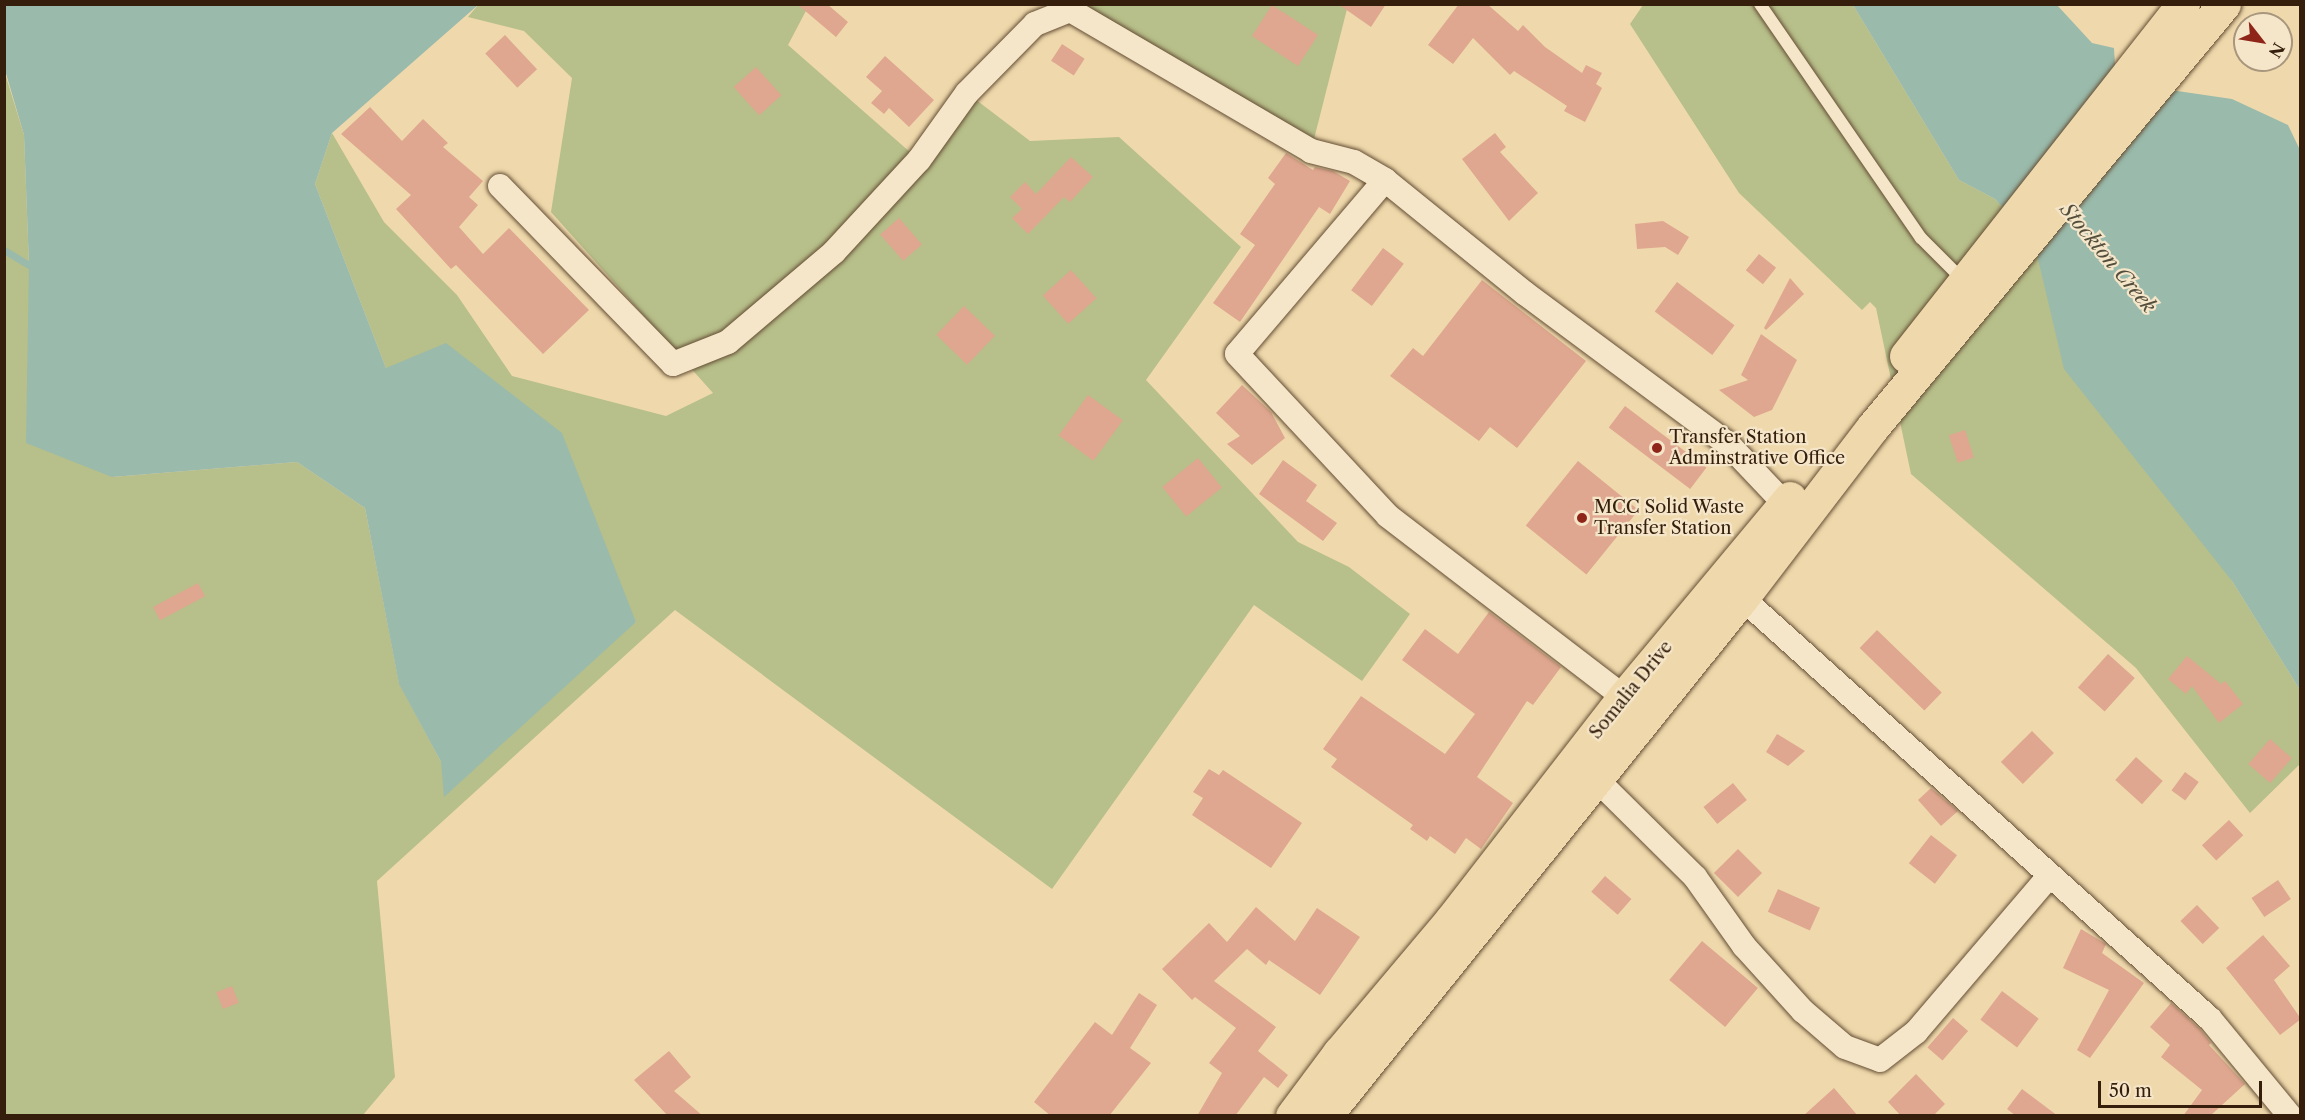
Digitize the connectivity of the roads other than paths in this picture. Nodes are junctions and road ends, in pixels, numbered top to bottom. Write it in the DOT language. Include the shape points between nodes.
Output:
graph roads {
  1 [pos="1760,4"];
  2 [pos="2183,4"];
  3 [pos="2224,4"];
  4 [pos="2150,70"];
  5 [pos="1385,180"];
  6 [pos="500,186"];
  7 [pos="1977,276"];
  8 [pos="1785,504"];
  9 [pos="1742,598"];
  10 [pos="1624,696"];
  11 [pos="1596,780"];
  12 [pos="2050,875"];
  13 [pos="1292,1116"];
  14 [pos="1325,1116"];
  15 [pos="2290,1116"];
  1 -- 7 [label="lane" via="1921,238"];
  2 -- 4 [label="main road"];
  3 -- 4 [label="main road"];
  4 -- 7 [label="main road"];
  5 -- 6 [label="street" via="1354,162 1311,151 1070,10 1035,24 967,93 920,160 834,252 728,342 673,364"];
  5 -- 8 [label="street" via="1526,294 1729,445"];
  5 -- 10 [label="street" via="1236,354 1388,516"];
  7 -- 8 [label="main road, Somalia Drive"];
  7 -- 9 [label="main road, Somalia Drive" via="1879,419"];
  8 -- 10 [label="main road, Somalia Drive"];
  9 -- 11 [label="main road, Somalia Drive"];
  9 -- 12 [label="street"];
  10 -- 13 [label="main road, Somalia Drive" via="1451,920 1338,1053"];
  11 -- 12 [label="street" via="1695,877 1744,946 1803,1011 1845,1047 1880,1060 1916,1032"];
  11 -- 14 [label="main road, Somalia Drive"];
  12 -- 15 [label="street" via="2210,1019"];
}
